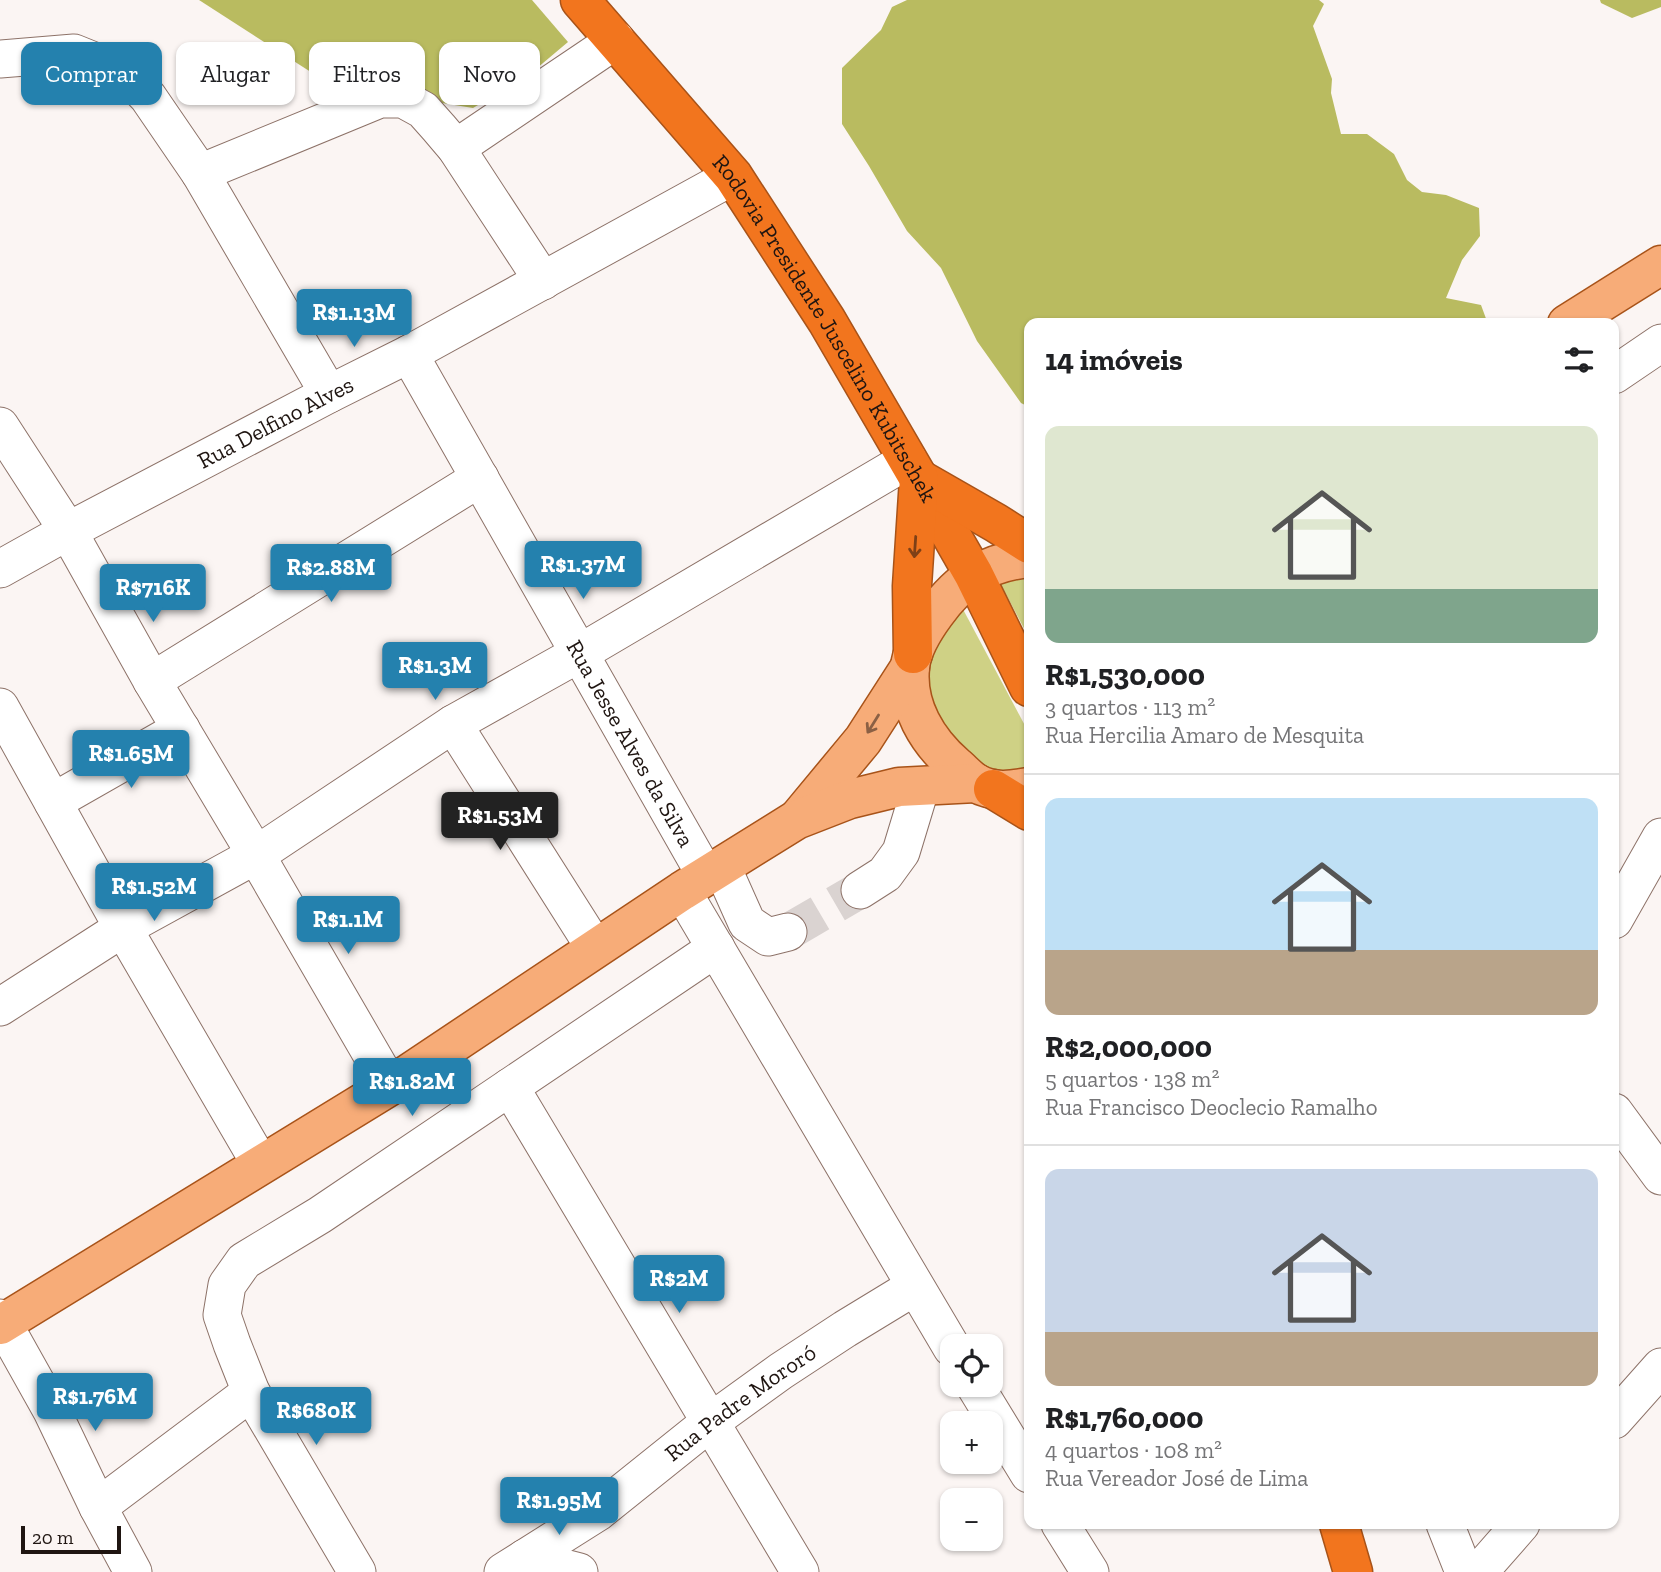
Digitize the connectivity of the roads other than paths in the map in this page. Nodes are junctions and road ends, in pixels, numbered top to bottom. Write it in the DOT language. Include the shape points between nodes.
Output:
graph roads {
  1 [pos="580,0"];
  2 [pos="616,40"];
  3 [pos="0,60"];
  4 [pos="456,149"];
  5 [pos="200,173"];
  6 [pos="733,176"];
  7 [pos="1661,265"];
  8 [pos="543,281"];
  9 [pos="1577,318"];
  10 [pos="1661,343"];
  11 [pos="409,354"];
  12 [pos="1619,372"];
  13 [pos="329,394"];
  14 [pos="0,426"];
  15 [pos="914,470"];
  16 [pos="480,478"];
  17 [pos="68,531"];
  18 [pos="1024,541"];
  19 [pos="1024,559"];
  20 [pos="0,569"];
  21 [pos="974,575"];
  22 [pos="580,653"];
  23 [pos="911,660"];
  24 [pos="1024,677"];
  25 [pos="152,681"];
  26 [pos="0,707"];
  27 [pos="453,724"];
  28 [pos="181,729"];
  29 [pos="921,786"];
  30 [pos="999,786"];
  31 [pos="53,802"];
  32 [pos="1024,807"];
  33 [pos="796,820"];
  34 [pos="1656,854"];
  35 [pos="256,855"];
  36 [pos="703,878"];
  37 [pos="860,890"];
  38 [pos="1619,912"];
  39 [pos="123,928"];
  40 [pos="788,932"];
  41 [pos="595,948"];
  42 [pos="716,948"];
  43 [pos="0,1007"];
  44 [pos="390,1086"];
  45 [pos="510,1087"];
  46 [pos="1619,1119"];
  47 [pos="261,1165"];
  48 [pos="1661,1176"];
  49 [pos="914,1287"];
  50 [pos="1,1322"];
  51 [pos="943,1334"];
  52 [pos="1661,1367"];
  53 [pos="251,1392"];
  54 [pos="982,1397"];
  55 [pos="1619,1414"];
  56 [pos="709,1423"];
  57 [pos="1024,1466"];
  58 [pos="98,1507"];
  59 [pos="1063,1529"];
  60 [pos="1340,1529"];
  61 [pos="1447,1529"];
  62 [pos="1517,1529"];
  63 [pos="514,1565"];
  64 [pos="134,1572"];
  65 [pos="357,1572"];
  66 [pos="579,1572"];
  67 [pos="800,1572"];
  68 [pos="1090,1572"];
  69 [pos="1353,1572"];
  70 [pos="1464,1572"];
  71 [pos="1479,1572"];
  1 -- 2 [label="highway, Rodovia Presidente Juscelino Kubitschek"];
  2 -- 4 [label="street"];
  2 -- 6 [label="highway, Rodovia Presidente Juscelino Kubitschek"];
  3 -- 5 [label="street" via="74,53 125,74 148,97"];
  4 -- 5 [label="street" via="423,110 403,99 380,99"];
  4 -- 8 [label="street"];
  5 -- 13 [label="street"];
  6 -- 8 [label="street, Rua Delfino Alves"];
  6 -- 15 [label="highway, Rodovia Presidente Juscelino Kubitschek" via="827,321"];
  7 -- 9 [label="main road"];
  8 -- 11 [label="street, Rua Delfino Alves"];
  10 -- 12 [label="street"];
  11 -- 13 [label="street, Rua Delfino Alves"];
  11 -- 16 [label="street, Rua Jesse Alves da Silva"];
  13 -- 17 [label="street, Rua Delfino Alves"];
  14 -- 17 [label="street"];
  15 -- 18 [label="highway"];
  15 -- 21 [label="highway, Rodovia Presidente Juscelino Kubitschek"];
  15 -- 22 [label="street"];
  15 -- 23 [label="highway, one-way"];
  16 -- 22 [label="street, Rua Jesse Alves da Silva"];
  16 -- 25 [label="street"];
  17 -- 20 [label="street, Rua Delfino Alves"];
  17 -- 25 [label="street"];
  19 -- 21 [label="main road"];
  21 -- 23 [label="main road" via="946,598"];
  21 -- 24 [label="highway, Rodovia Presidente Juscelino Kubitschek"];
  22 -- 27 [label="street"];
  22 -- 36 [label="street, Rua Jesse Alves da Silva"];
  23 -- 30 [label="main road" via="911,692 923,727 938,749"];
  23 -- 33 [label="main road, one-way" via="863,740"];
  25 -- 28 [label="street"];
  26 -- 31 [label="street"];
  27 -- 35 [label="street"];
  27 -- 41 [label="street"];
  28 -- 31 [label="street"];
  28 -- 35 [label="street"];
  29 -- 30 [label="main road"];
  29 -- 33 [label="main road" via="850,799"];
  29 -- 37 [label="street" via="901,852 885,874"];
  30 -- 32 [label="highway"];
  31 -- 39 [label="street"];
  33 -- 36 [label="main road"];
  34 -- 38 [label="street"];
  35 -- 39 [label="street"];
  35 -- 44 [label="street"];
  36 -- 40 [label="street" via="747,923 768,937"];
  36 -- 41 [label="main road"];
  36 -- 42 [label="street, Rua Jesse Alves da Silva"];
  39 -- 43 [label="street"];
  39 -- 47 [label="street"];
  41 -- 44 [label="main road"];
  42 -- 45 [label="street"];
  42 -- 49 [label="street, Rua Jesse Alves da Silva"];
  44 -- 47 [label="main road"];
  45 -- 53 [label="street" via="244,1261 226,1285 222,1315"];
  45 -- 56 [label="street"];
  46 -- 48 [label="street"];
  47 -- 50 [label="main road"];
  49 -- 51 [label="street, Rua Jesse Alves da Silva"];
  49 -- 56 [label="street, Rua Padre Mororó" via="781,1371"];
  50 -- 58 [label="street" via="52,1411"];
  52 -- 55 [label="street"];
  53 -- 58 [label="street"];
  53 -- 65 [label="street"];
  54 -- 57 [label="street"];
  56 -- 63 [label="street, Rua Padre Mororó" via="598,1512"];
  56 -- 67 [label="street"];
  58 -- 64 [label="street"];
  59 -- 68 [label="street"];
  60 -- 69 [label="highway"];
  61 -- 70 [label="street"];
  62 -- 71 [label="street"];
  63 -- 66 [label="street"];
}
